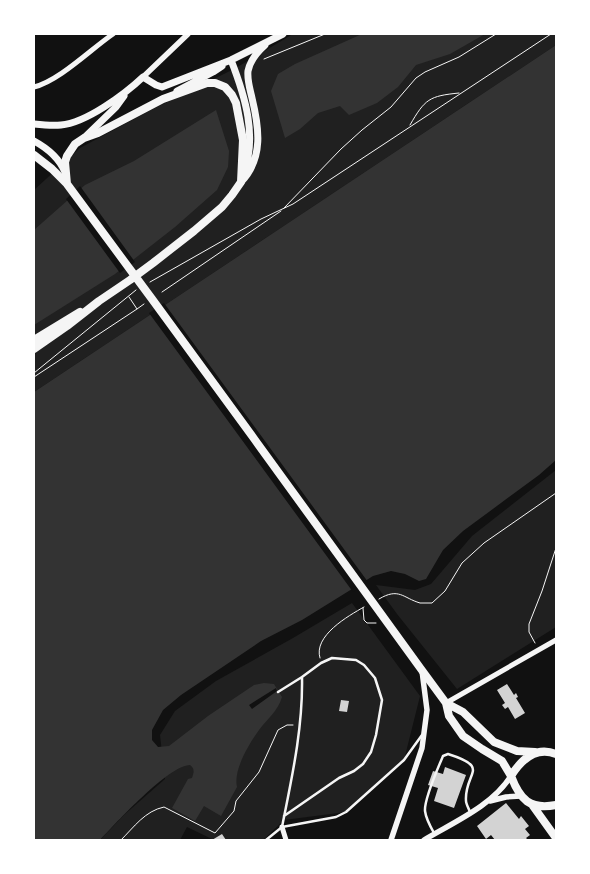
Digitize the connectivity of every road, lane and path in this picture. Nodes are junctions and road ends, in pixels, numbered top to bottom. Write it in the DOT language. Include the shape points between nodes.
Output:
graph roads {
  1 [pos="102,34"];
  2 [pos="113,34"];
  3 [pos="188,34"];
  4 [pos="283,34"];
  5 [pos="325,34"];
  6 [pos="496,34"];
  7 [pos="552,34"];
  8 [pos="275,38"];
  9 [pos="105,39"];
  10 [pos="231,60"];
  11 [pos="261,60"];
  12 [pos="143,76"];
  13 [pos="34,86"];
  14 [pos="125,93"];
  15 [pos="460,93"];
  16 [pos="163,99"];
  17 [pos="34,124"];
  18 [pos="410,126"];
  19 [pos="84,138"];
  20 [pos="34,141"];
  21 [pos="34,155"];
  22 [pos="66,175"];
  23 [pos="241,182"];
  24 [pos="67,184"];
  25 [pos="283,209"];
  26 [pos="150,282"];
  27 [pos="143,286"];
  28 [pos="162,292"];
  29 [pos="128,296"];
  30 [pos="99,301"];
  31 [pos="145,304"];
  32 [pos="137,309"];
  33 [pos="34,339"];
  34 [pos="34,349"];
  35 [pos="34,373"];
  36 [pos="34,377"];
  37 [pos="556,494"];
  38 [pos="556,548"];
  39 [pos="379,599"];
  40 [pos="371,603"];
  41 [pos="363,608"];
  42 [pos="377,622"];
  43 [pos="556,640"];
  44 [pos="540,650"];
  45 [pos="321,663"];
  46 [pos="422,669"];
  47 [pos="302,677"];
  48 [pos="278,692"];
  49 [pos="446,703"];
  50 [pos="300,725"];
  51 [pos="425,729"];
  52 [pos="537,752"];
  53 [pos="555,752"];
  54 [pos="511,776"];
  55 [pos="521,796"];
  56 [pos="488,801"];
  57 [pos="556,805"];
  58 [pos="533,806"];
  59 [pos="470,812"];
  60 [pos="284,816"];
  61 [pos="282,827"];
  62 [pos="434,834"];
  63 [pos="556,838"];
  64 [pos="121,840"];
  65 [pos="266,840"];
  66 [pos="286,840"];
  67 [pos="391,840"];
  68 [pos="424,840"];
  1 -- 9 [label="street"];
  2 -- 9 [label="street"];
  3 -- 12 [label="street"];
  4 -- 8 [label="main road"];
  5 -- 11 [label="path"];
  6 -- 25 [label="path" via="416,78 391,107 341,149"];
  7 -- 15 [label="path"];
  8 -- 10 [label="main road"];
  8 -- 23 [label="main road" via="260,50 248,72 258,142 250,171"];
  9 -- 13 [label="street" via="65,70"];
  10 -- 12 [label="main road" via="162,87"];
  10 -- 16 [label="main road"];
  10 -- 23 [label="main road" via="246,106 251,136 248,162"];
  12 -- 14 [label="main road"];
  14 -- 17 [label="main road" via="76,122"];
  14 -- 19 [label="main road" via="116,107"];
  15 -- 18 [label="path"];
  15 -- 18 [label="path" via="432,98 422,105"];
  16 -- 19 [label="highway"];
  16 -- 23 [label="highway" via="206,84 219,84 228,90 236,103 242,128"];
  18 -- 25 [label="path"];
  19 -- 22 [label="highway" via="69,150 65,162"];
  20 -- 22 [label="main road" via="57,159"];
  21 -- 24 [label="highway"];
  22 -- 24 [label="highway"];
  23 -- 30 [label="highway" via="211,217"];
  24 -- 46 [label="highway"];
  25 -- 26 [label="path"];
  25 -- 28 [label="path"];
  27 -- 29 [label="path"];
  29 -- 32 [label="path"];
  29 -- 35 [label="path"];
  30 -- 33 [label="highway"];
  30 -- 34 [label="highway"];
  31 -- 32 [label="path"];
  32 -- 36 [label="path"];
  37 -- 39 [label="path" via="462,563 445,592 432,603 420,603 403,594 387,594"];
  38 -- 44 [label="path" via="529,624 529,632"];
  40 -- 41 [label="path"];
  41 -- 42 [label="path" via="367,623"];
  41 -- 45 [label="path" via="324,636 318,651"];
  43 -- 44 [label="street"];
  44 -- 49 [label="street"];
  45 -- 47 [label="lane"];
  45 -- 60 [label="lane" via="332,658 356,660 375,678 382,700 376,735 363,764"];
  46 -- 49 [label="highway"];
  46 -- 51 [label="street" via="428,710"];
  47 -- 48 [label="lane"];
  47 -- 50 [label="lane"];
  49 -- 52 [label="highway" via="463,712 494,742 517,751"];
  49 -- 54 [label="highway" via="463,736 502,761"];
  50 -- 60 [label="lane"];
  50 -- 64 [label="path" via="287,725 278,730 259,772 236,800 234,811 215,833 164,808 147,814"];
  51 -- 61 [label="lane" via="404,760 346,812"];
  51 -- 67 [label="street" via="422,748"];
  52 -- 53 [label="highway"];
  52 -- 54 [label="highway" via="524,760"];
  54 -- 55 [label="highway"];
  54 -- 56 [label="street"];
  55 -- 56 [label="street"];
  55 -- 58 [label="highway"];
  56 -- 59 [label="street"];
  57 -- 58 [label="highway"];
  58 -- 63 [label="highway"];
  59 -- 62 [label="street"];
  59 -- 62 [label="lane" via="466,802 474,770 461,758 448,754 443,756 426,801 427,820"];
  60 -- 61 [label="lane"];
  61 -- 65 [label="lane"];
  61 -- 66 [label="street"];
  62 -- 68 [label="street"];
}
